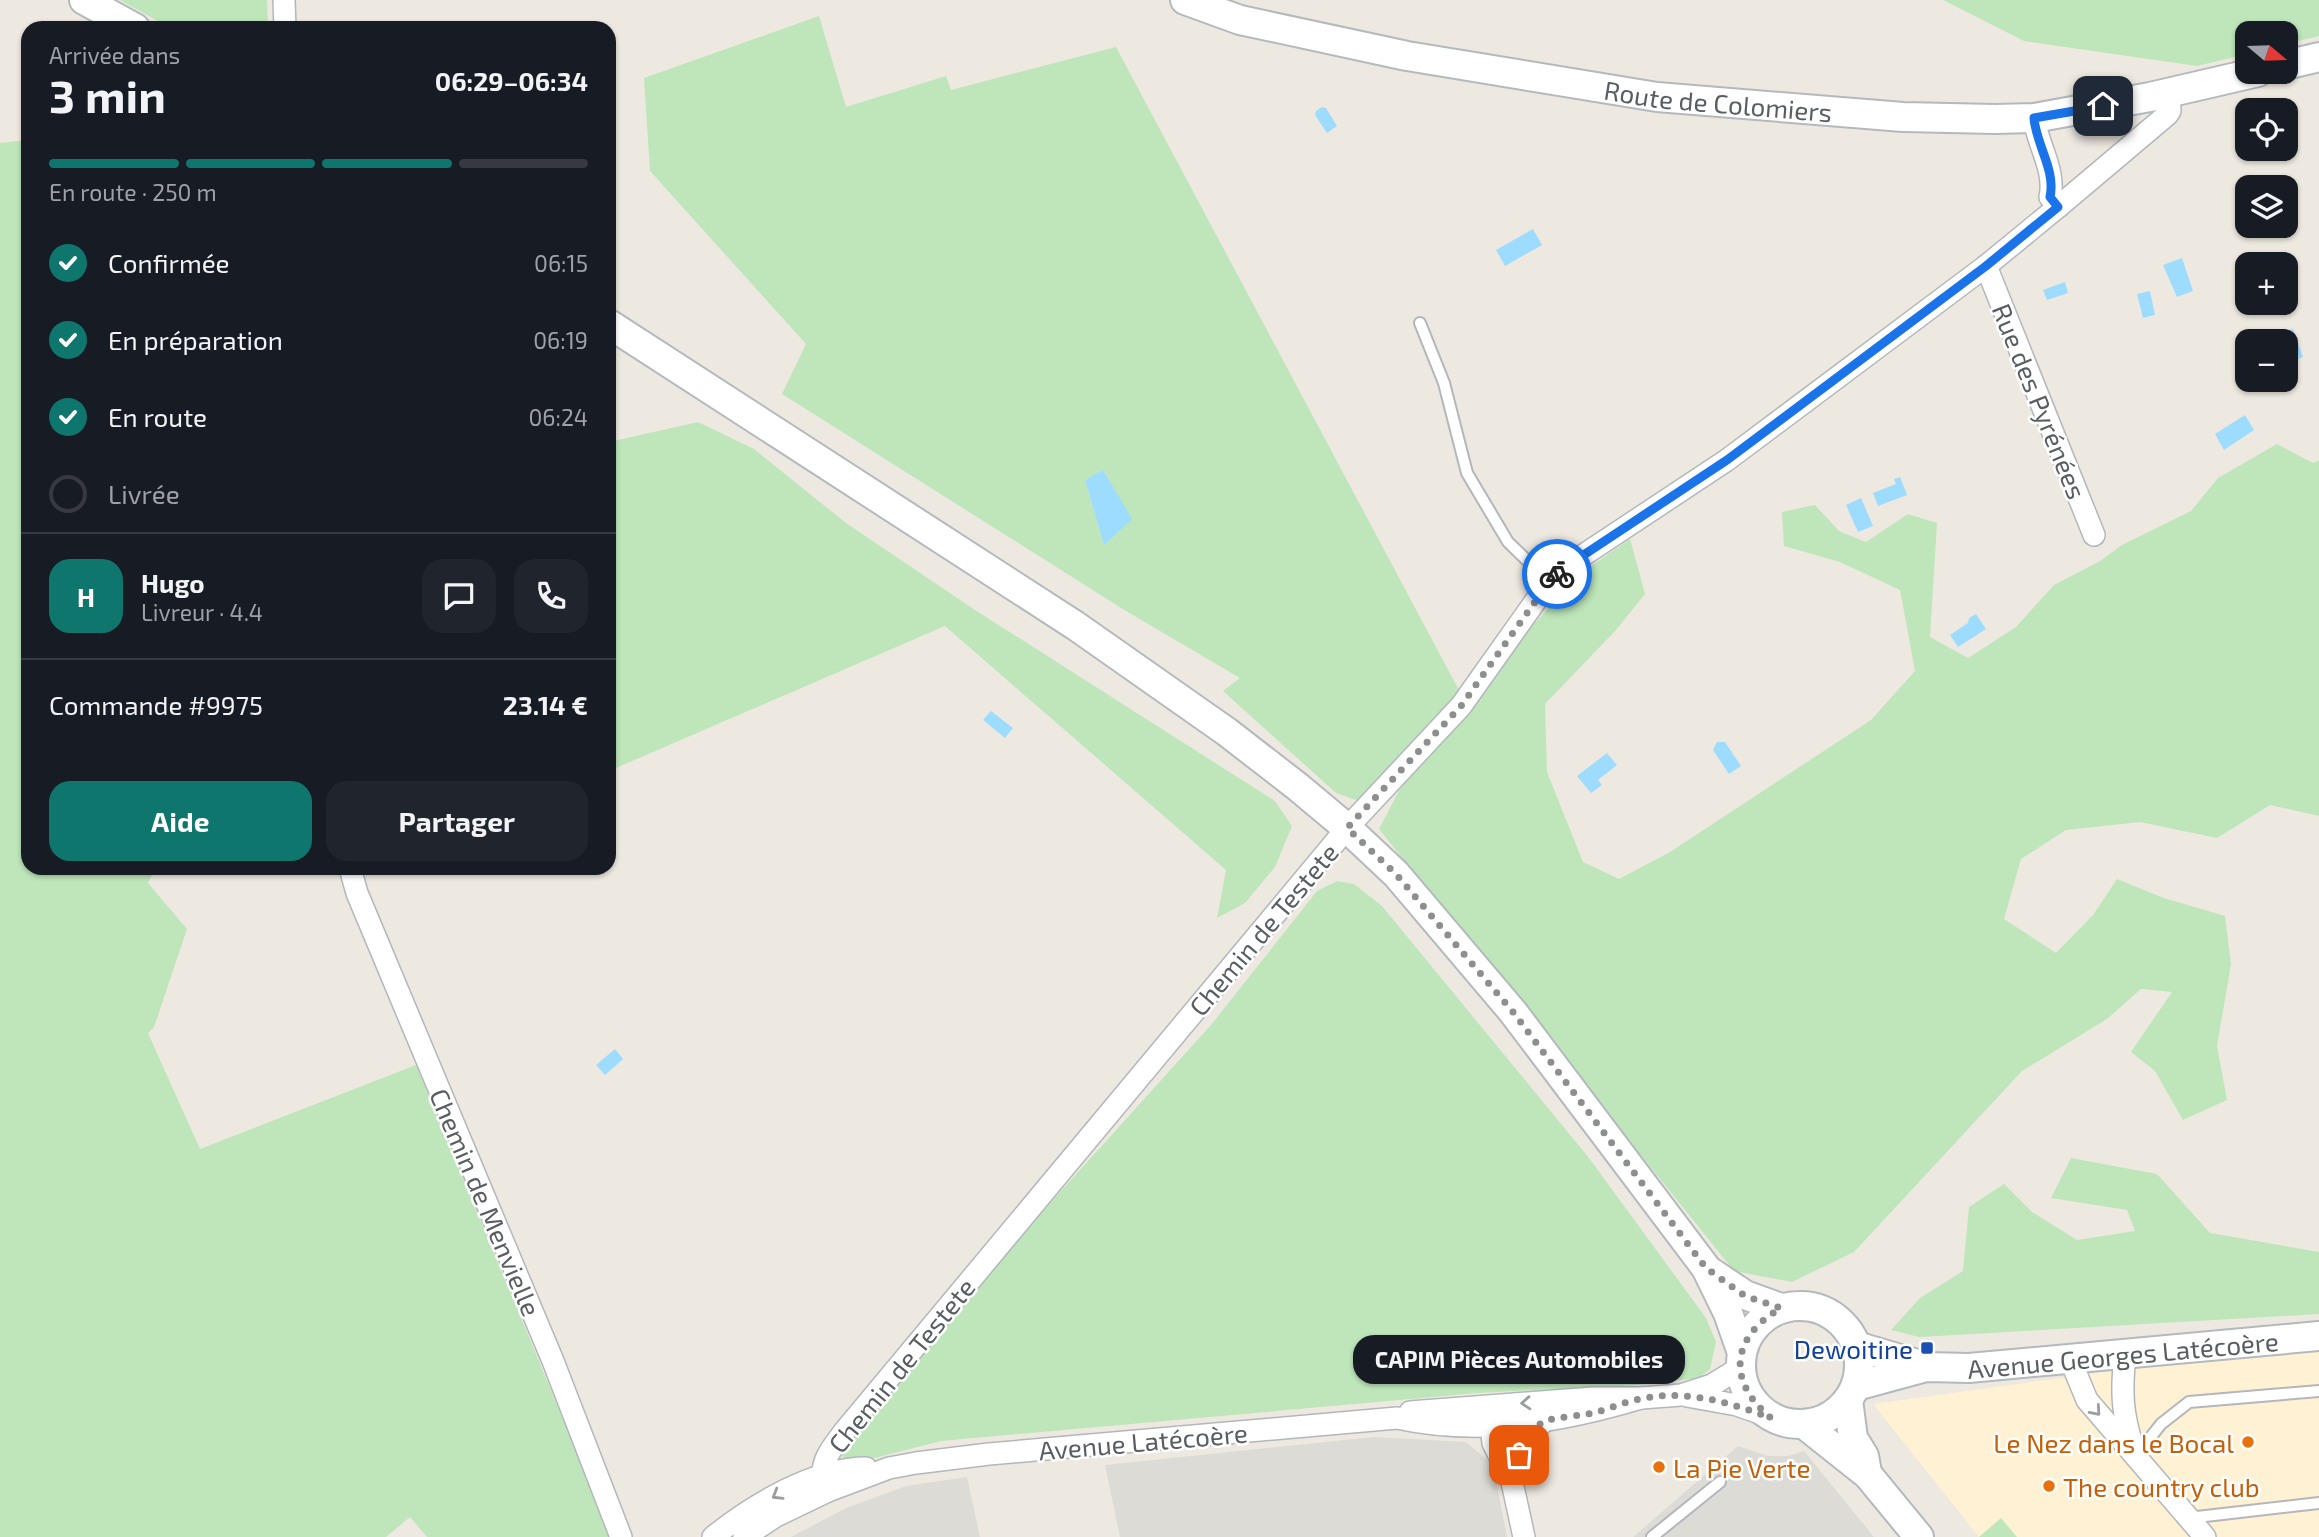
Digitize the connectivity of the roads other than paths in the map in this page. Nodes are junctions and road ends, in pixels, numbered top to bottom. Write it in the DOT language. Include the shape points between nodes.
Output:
graph roads {
  1 [pos="84,0"];
  2 [pos="284,0"];
  3 [pos="1185,0"];
  4 [pos="122,21"];
  5 [pos="285,21"];
  6 [pos="2319,57"];
  7 [pos="2298,62"];
  8 [pos="2235,77"];
  9 [pos="2169,92"];
  10 [pos="2034,118"];
  11 [pos="2058,207"];
  12 [pos="1986,266"];
  13 [pos="1420,323"];
  14 [pos="616,329"];
  15 [pos="2094,535"];
  16 [pos="1549,582"];
  17 [pos="1347,828"];
  18 [pos="352,875"];
  19 [pos="1706,1268"];
  20 [pos="1781,1308"];
  21 [pos="2319,1336"];
  22 [pos="1856,1346"];
  23 [pos="2125,1354"];
  24 [pos="1741,1359"];
  25 [pos="2070,1359"];
  26 [pos="1926,1367"];
  27 [pos="2319,1391"];
  28 [pos="1852,1393"];
  29 [pos="1681,1395"];
  30 [pos="1641,1398"];
  31 [pos="1489,1405"];
  32 [pos="1397,1418"];
  33 [pos="1771,1418"];
  34 [pos="1544,1421"];
  35 [pos="1805,1425"];
  36 [pos="1492,1427"];
  37 [pos="2135,1457"];
  38 [pos="889,1468"];
  39 [pos="1868,1475"];
  40 [pos="822,1476"];
  41 [pos="1513,1482"];
  42 [pos="1720,1482"];
  43 [pos="2319,1503"];
  44 [pos="2188,1518"];
  45 [pos="621,1537"];
  46 [pos="713,1537"];
  47 [pos="744,1537"];
  48 [pos="1524,1537"];
  49 [pos="1652,1537"];
  50 [pos="1919,1537"];
  51 [pos="2205,1537"];
  1 -- 4 [label="main road"];
  2 -- 5 [label="street"];
  3 -- 10 [label="main road, Route de Colomiers" via="1240,20 1407,56 1657,97 1903,117"];
  6 -- 7 [label="main road"];
  8 -- 9 [label="main road, Route de Colomiers"];
  9 -- 10 [label="main road, Route de Colomiers"];
  9 -- 11 [label="street, Chemin de Testete" via="2167,116"];
  10 -- 11 [label="street" via="2050,175 2050,197"];
  11 -- 12 [label="street, Chemin de Testete"];
  12 -- 15 [label="street, Rue des Pyrénées"];
  12 -- 16 [label="street, Chemin de Testete" via="1727,460"];
  13 -- 16 [label="lane" via="1444,383 1467,473 1508,542"];
  14 -- 17 [label="main road" via="1076,626 1227,732"];
  16 -- 17 [label="street, Chemin de Testete" via="1461,706"];
  17 -- 19 [label="main road" via="1396,874 1513,1012"];
  17 -- 40 [label="street, Chemin de Testete" via="843,1433 828,1453"];
  18 -- 45 [label="street, Chemin de Menvielle"];
  19 -- 20 [label="main road" via="1745,1296"];
  19 -- 24 [label="main road" via="1728,1313"];
  20 -- 22 [label="main road" via="1811,1307 1826,1312 1839,1320"];
  20 -- 24 [label="main road" via="1754,1327"];
  21 -- 23 [label="main road, Avenue Georges Latécoère"];
  22 -- 26 [label="main road, Avenue Georges Latécoère"];
  22 -- 28 [label="main road" via="1859,1366"];
  23 -- 25 [label="main road, Avenue Georges Latécoère"];
  23 -- 37 [label="street" via="2122,1397"];
  24 -- 29 [label="street, Avenue Latécoère" via="1712,1385"];
  24 -- 33 [label="main road" via="1745,1387"];
  25 -- 26 [label="main road, Avenue Georges Latécoère"];
  25 -- 37 [label="street, one-way" via="2087,1400"];
  26 -- 28 [label="main road, Avenue Georges Latécoère"];
  27 -- 37 [label="lane" via="2189,1402 2161,1424"];
  28 -- 35 [label="main road" via="1837,1412"];
  28 -- 39 [label="main road" via="1853,1438"];
  29 -- 30 [label="street, Avenue Latécoère"];
  29 -- 33 [label="street, Avenue Latécoère" via="1720,1401"];
  30 -- 31 [label="street, Avenue Latécoère, one-way"];
  30 -- 34 [label="street, Avenue Latécoère"];
  31 -- 32 [label="street, Avenue Latécoère" via="1409,1412"];
  31 -- 36 [label="street"];
  32 -- 36 [label="street, Avenue Latécoère"];
  32 -- 38 [label="street, Avenue Latécoère" via="989,1454"];
  33 -- 35 [label="main road"];
  34 -- 36 [label="street, Avenue Latécoère"];
  34 -- 41 [label="street" via="1519,1455"];
  35 -- 39 [label="main road"];
  36 -- 41 [label="street" via="1493,1443"];
  37 -- 44 [label="street"];
  38 -- 40 [label="street, Avenue Latécoère" via="851,1468"];
  38 -- 47 [label="street, Avenue Latécoère" via="828,1491"];
  39 -- 50 [label="main road"];
  40 -- 46 [label="street, Avenue Latécoère, one-way" via="786,1490"];
  41 -- 48 [label="street"];
  42 -- 49 [label="lane"];
  43 -- 44 [label="lane"];
  44 -- 51 [label="street"];
}
